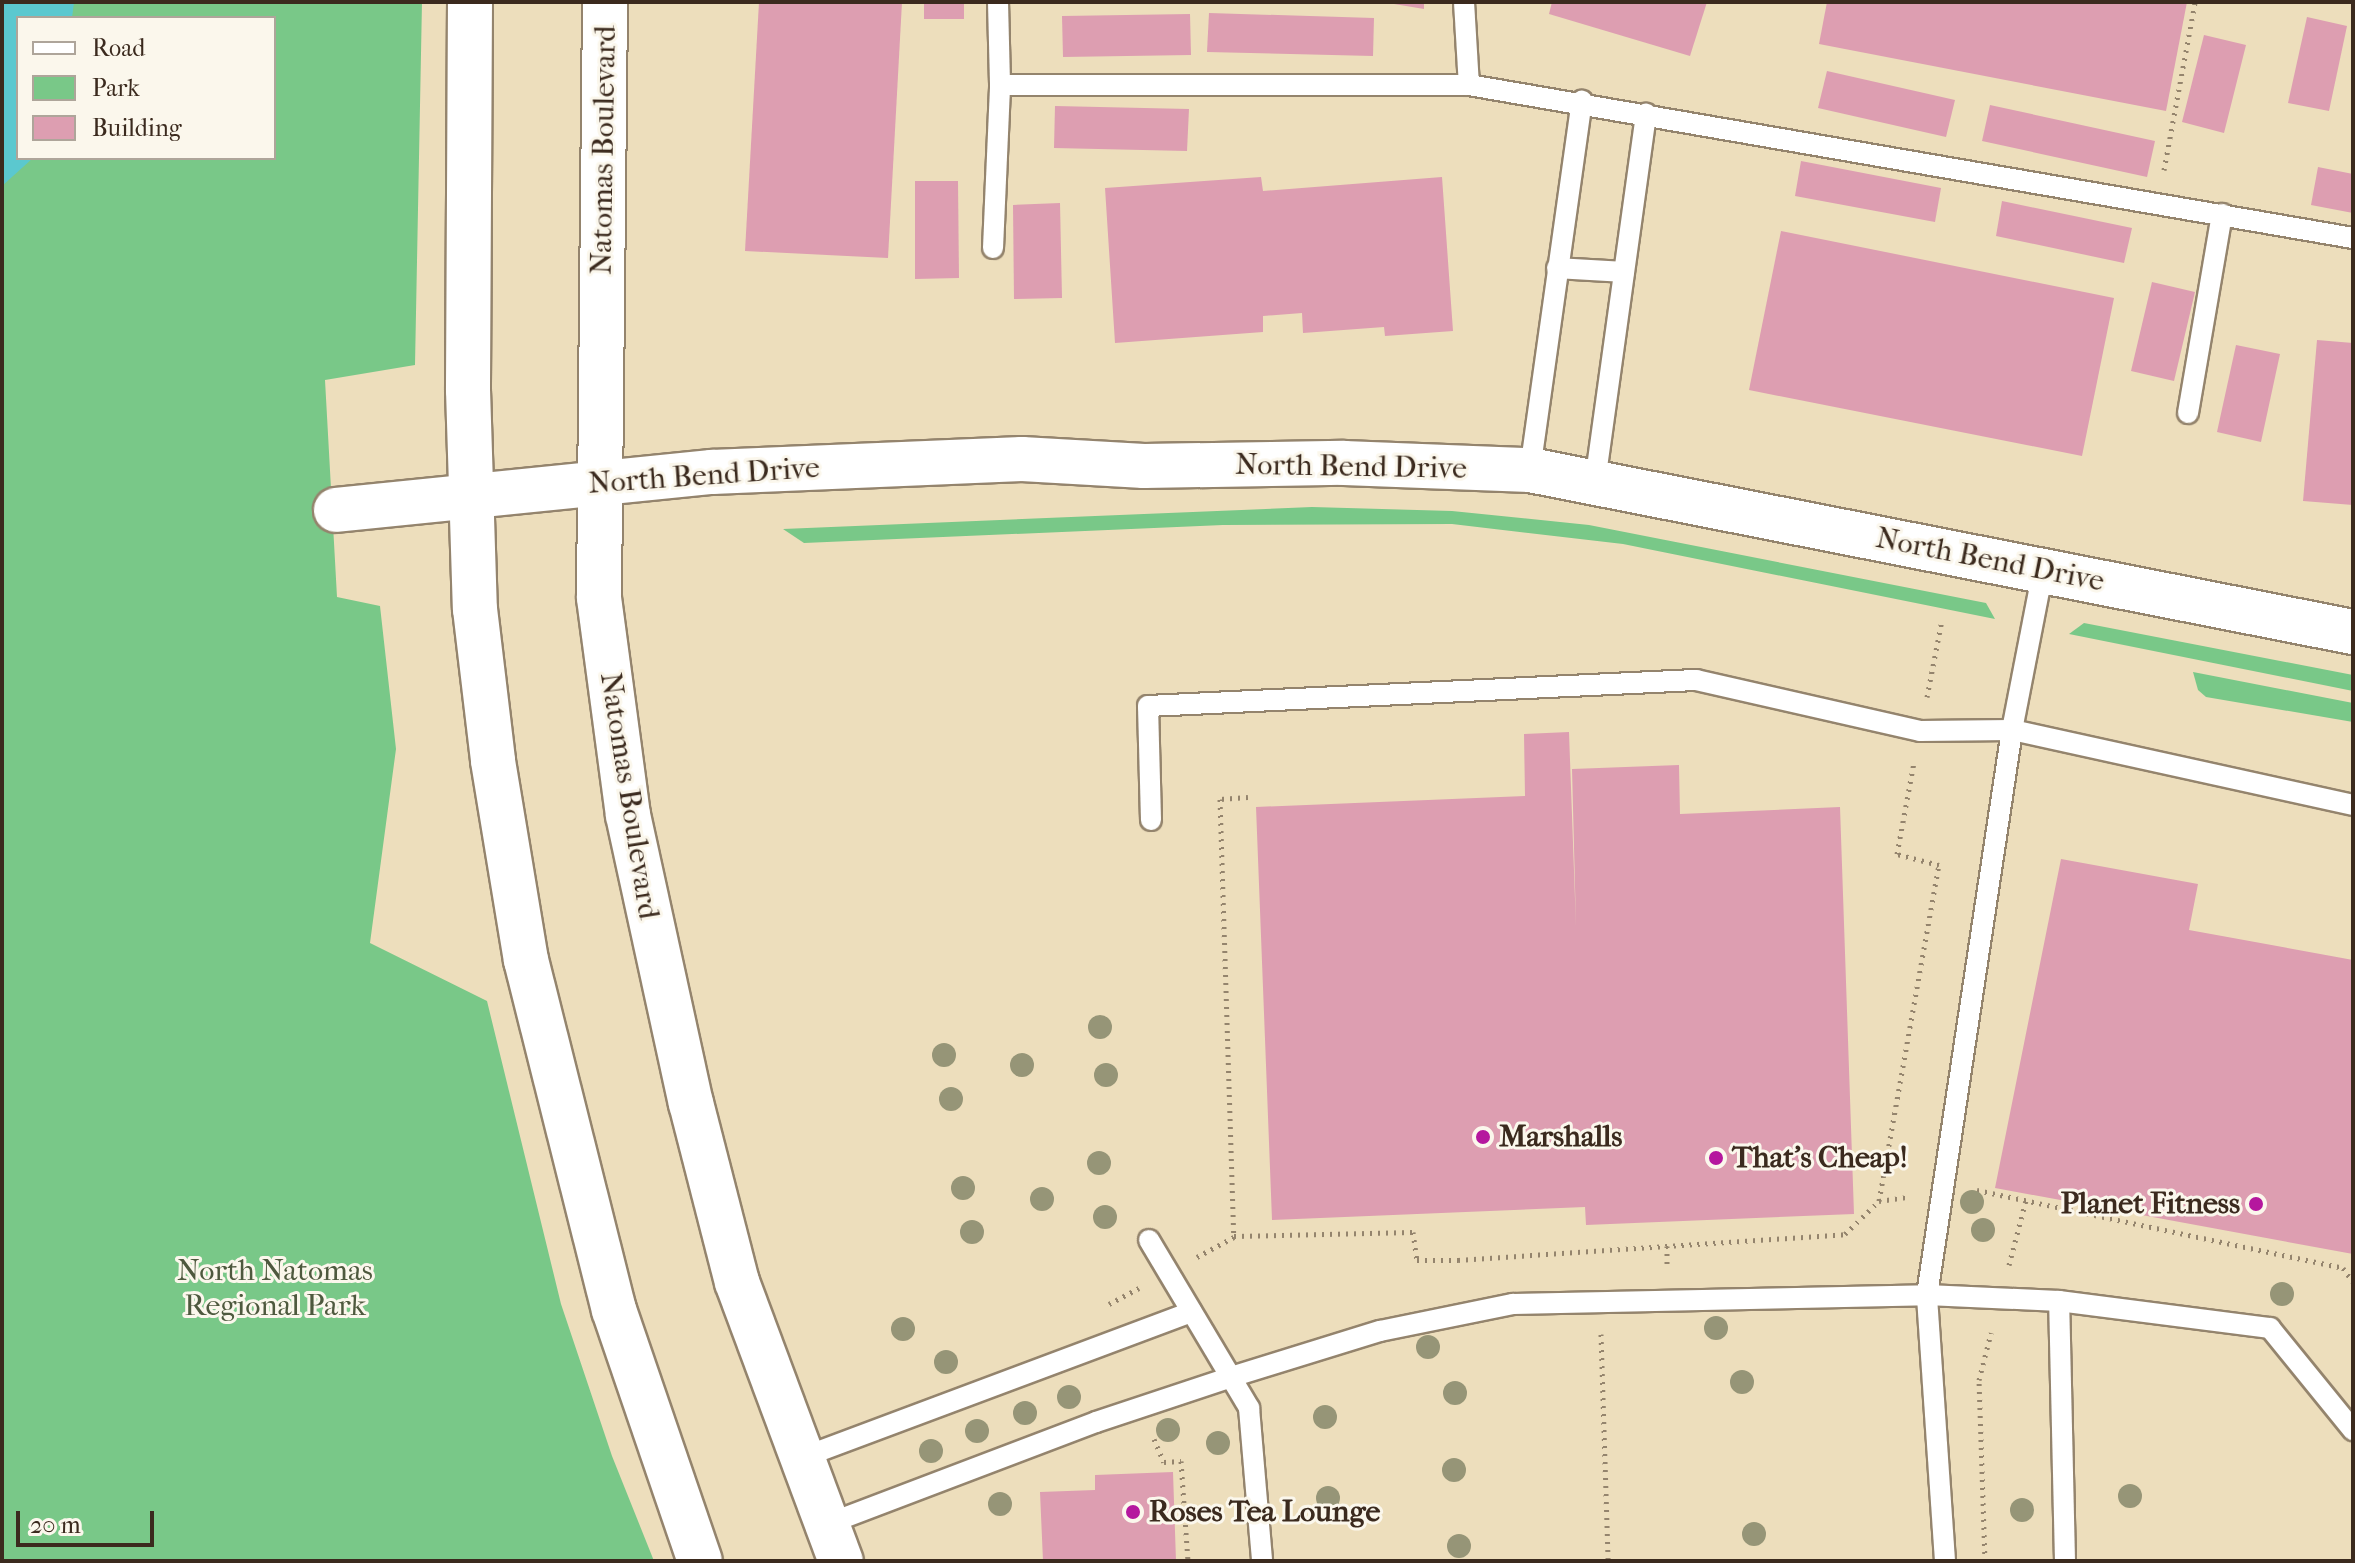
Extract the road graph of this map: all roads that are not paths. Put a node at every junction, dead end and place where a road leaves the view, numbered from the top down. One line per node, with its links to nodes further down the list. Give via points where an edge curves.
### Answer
1 (470, 2): 18 (main road)
2 (605, 2): 17 (main road, Natomas Boulevard)
3 (998, 2): 5 (lane)
4 (1464, 2): 6 (lane)
5 (1000, 85): 6 (lane); 11 (lane)
6 (1469, 85): 7 (lane)
7 (1582, 101): 8 (lane); 12 (lane)
8 (1646, 114): 9 (lane); 13 (lane)
9 (2222, 214): 10 (lane); 14 (lane)
10 (2353, 238)
11 (993, 248)
12 (1557, 268): 13 (lane); 15 (lane)
13 (1624, 272): 16 (lane)
14 (2188, 413)
15 (1530, 470): 16 (main road, North Bend Drive); 17 (main road, North Bend Drive, via 1344,463 1144,466 1022,459 712,472)
16 (1595, 482): 20 (main road, North Bend Drive)
17 (600, 483): 18 (main road, North Bend Drive); 31 (main road, Natomas Boulevard, via 599,598 648,919 737,1282)
18 (472, 498): 19 (main road, North Bend Drive); 33 (main road, via 475,609 526,960 614,1310)
19 (336, 510)
20 (2043, 570): 21 (main road, North Bend Drive); 22 (lane)
21 (2353, 632)
22 (2012, 730): 23 (lane); 24 (lane, via 1920,731 1696,680 1148,706); 26 (lane)
23 (2353, 805)
24 (1151, 820)
25 (1149, 1240): 28 (lane)
26 (1927, 1295): 27 (lane); 29 (lane, via 1513,1304 1380,1331); 35 (lane)
27 (2059, 1301): 30 (lane, via 2270,1328); 36 (lane)
28 (1192, 1312): 29 (lane); 31 (lane)
29 (1231, 1377): 32 (lane, via 1096,1422); 34 (lane, via 1249,1408)
30 (2353, 1430)
31 (801, 1458): 32 (main road, Natomas Boulevard)
32 (833, 1543)
33 (700, 1561)
34 (1262, 1561)
35 (1945, 1561)
36 (2065, 1561)

